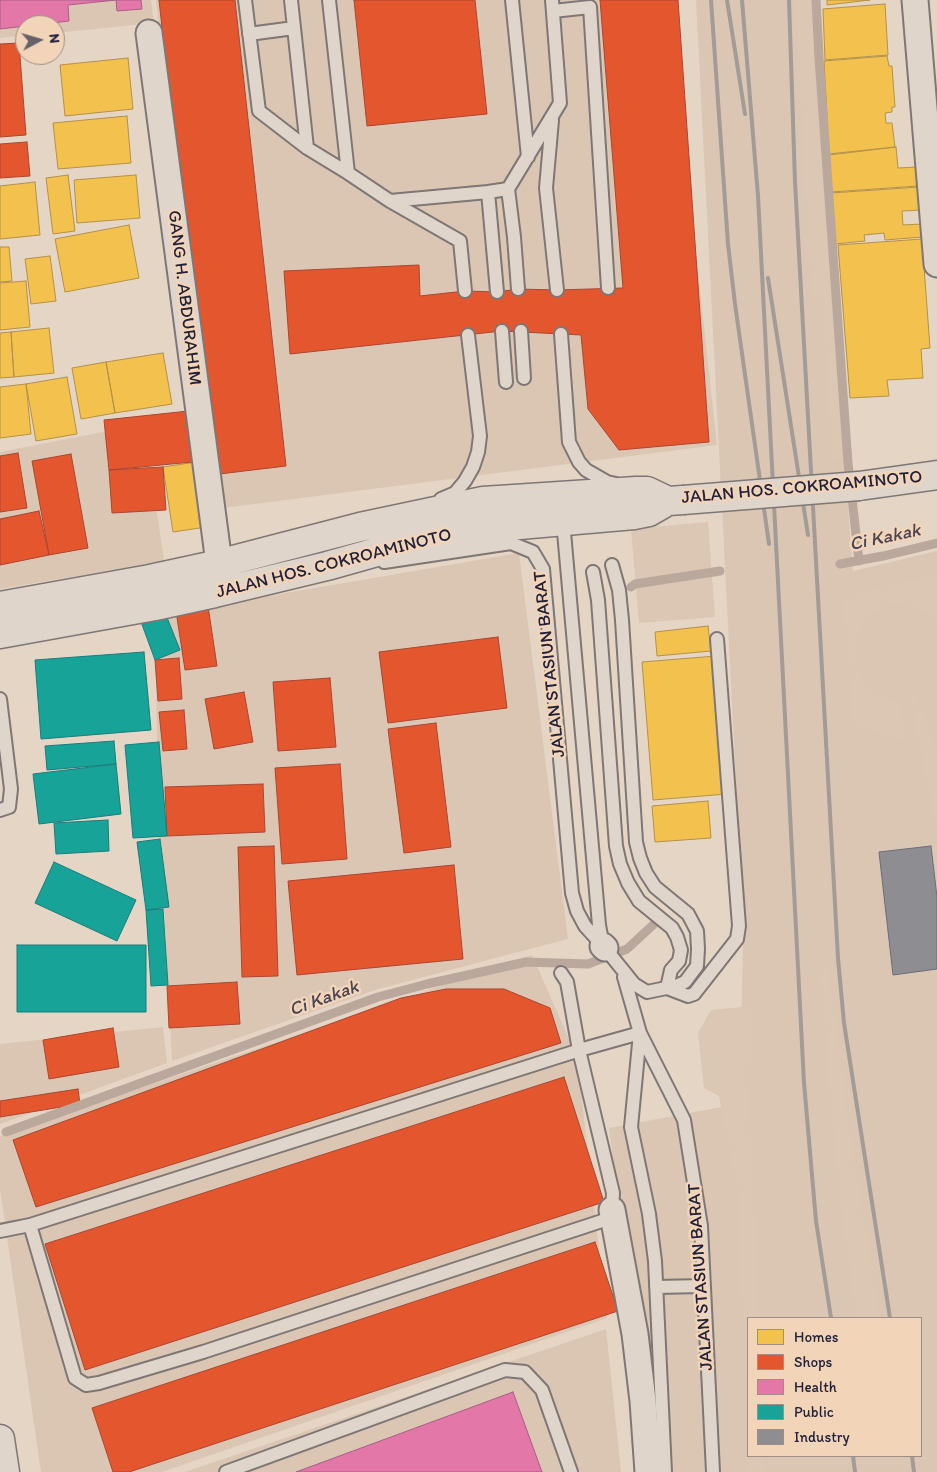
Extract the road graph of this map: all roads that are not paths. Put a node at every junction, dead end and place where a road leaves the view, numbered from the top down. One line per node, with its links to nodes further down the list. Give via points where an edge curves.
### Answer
1 (245, 0): 9 (lane)
2 (291, 0): 7 (lane)
3 (329, 0): 13 (lane)
4 (512, 0): 12 (lane)
5 (915, 0): 17 (street)
6 (553, 5): 10 (lane, via 560,103); 18 (lane, via 590,7)
7 (294, 28): 9 (lane); 11 (lane)
8 (149, 33): 35 (street, GANG H. ABDURAHIM)
9 (249, 34): 11 (lane, via 259,111)
10 (553, 116): 12 (lane); 20 (lane, via 546,188)
11 (307, 148): 13 (lane)
12 (528, 157): 14 (lane)
13 (348, 172): 16 (lane)
14 (508, 189): 15 (lane); 19 (lane)
15 (488, 192): 16 (lane); 22 (lane)
16 (390, 201): 21 (lane, via 460,241)
17 (937, 264)
18 (608, 288)
19 (518, 289)
20 (557, 290)
21 (465, 291)
22 (498, 292)
23 (502, 331): 28 (lane)
24 (521, 331): 27 (lane)
25 (561, 334): 30 (lane, via 569,442 573,452 594,476)
26 (468, 335): 32 (lane, via 480,436 478,452 473,467 455,493)
27 (524, 378)
28 (506, 382)
29 (937, 475): 31 (main road, JALAN HOS. COKROAMINOTO, bridge, via 859,486)
30 (636, 491): 31 (main road, JALAN HOS. COKROAMINOTO); 32 (main road, JALAN HOS. COKROAMINOTO, via 483,501)
31 (675, 500): 33 (main road, JALAN HOS. COKROAMINOTO, via 649,512)
32 (410, 515): 34 (main road, JALAN HOS. COKROAMINOTO)
33 (563, 521): 37 (main road, JALAN HOS. COKROAMINOTO, via 476,529 412,542); 44 (lane, JALAN STASIUN BARAT, via 599,925)
34 (319, 538): 35 (main road, JALAN HOS. COKROAMINOTO); 37 (main road)
35 (219, 563): 39 (main road, JALAN HOS. COKROAMINOTO)
36 (612, 565): 46 (lane, via 622,620 636,842 654,887 688,914 697,931 697,966 685,982)
37 (327, 566): 40 (main road, JALAN HOS. COKROAMINOTO, via 172,602); 44 (lane, JALAN STASIUN BARAT, via 370,564 512,543 533,552 544,569 572,893 585,926)
38 (593, 572): 46 (lane, via 598,600 616,846 620,864 639,901 672,928 677,937 681,950 679,961 672,970)
39 (0, 606)
40 (0, 634)
41 (717, 639): 46 (lane, via 739,926 737,938 694,994 688,996)
42 (0, 699): 43 (lane, via 11,789 9,806)
43 (0, 810)
44 (612, 957): 46 (lane, via 634,984 647,992); 47 (lane, JALAN STASIUN BARAT)
45 (561, 972): 48 (lane, via 567,982)
46 (667, 988)
47 (640, 1033): 48 (lane); 52 (lane, JALAN STASIUN BARAT, via 684,1120 701,1226); 53 (lane, JALAN STASIUN BARAT, via 631,1128 649,1214)
48 (580, 1050): 49 (lane, via 613,1193); 50 (lane)
49 (612, 1210): 50 (lane, via 605,1220 203,1352 86,1385 75,1378); 58 (street, via 635,1334)
50 (30, 1225): 51 (lane)
51 (0, 1231)
52 (704, 1286): 53 (lane); 60 (lane, JALAN STASIUN BARAT)
53 (656, 1287): 59 (lane, JALAN STASIUN BARAT)
54 (0, 1439): 55 (main road)
55 (5, 1472)
56 (226, 1472): 57 (lane, via 505,1370 525,1372 542,1390)
57 (571, 1472)
58 (648, 1472)
59 (665, 1472)
60 (713, 1472)

